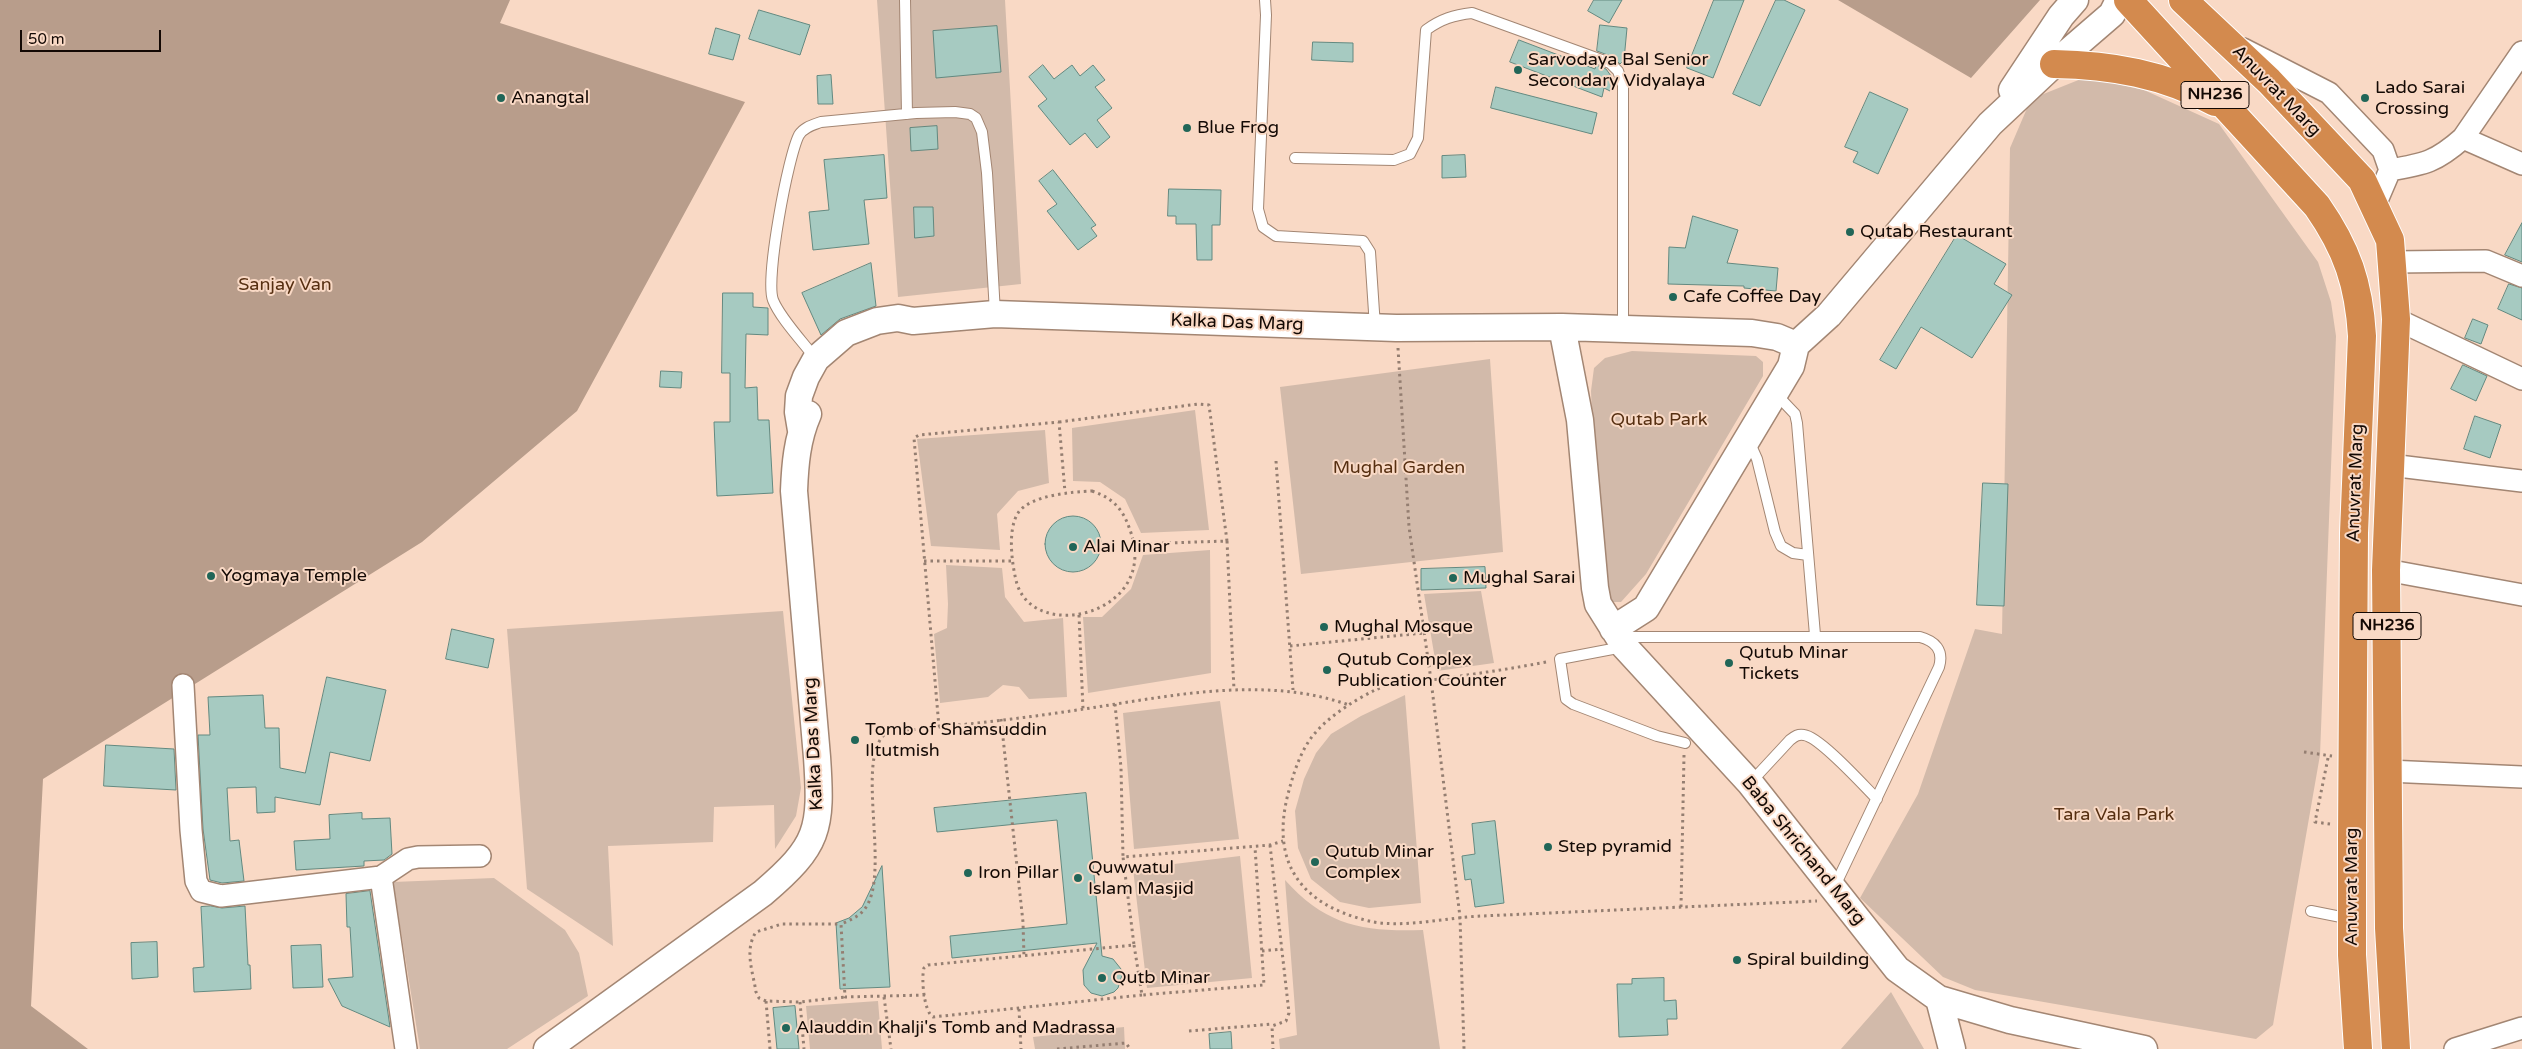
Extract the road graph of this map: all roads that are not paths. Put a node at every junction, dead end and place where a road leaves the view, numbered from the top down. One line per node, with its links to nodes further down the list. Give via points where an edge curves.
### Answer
1 (905, 0): 11 (lane)
2 (1264, 0): 24 (lane, via 1258,209 1263,227 1276,236 1363,241 1370,252)
3 (2075, 0): 12 (street, via 2055,24)
4 (2119, 0): 9 (street, via 2112,14)
5 (2128, 0): 10 (highway, Anuvrat Marg / NH236)
6 (2184, 0): 7 (highway, Anuvrat Marg / NH236)
7 (2231, 44): 16 (street, via 2329,93 2383,150); 17 (highway, Anuvrat Marg / NH236, via 2362,180)
8 (2522, 52): 13 (street)
9 (2054, 64): 10 (highway, via 2091,64 2154,76); 12 (street)
10 (2229, 110): 49 (highway, Anuvrat Marg / NH236, via 2333,229 2352,272 2360,308 2362,336 2354,533)
11 (907, 114): 20 (lane, via 955,112 976,118 982,132 987,173); 27 (lane, via 821,122 808,126 800,134 789,164 771,291 779,310)
12 (1990, 124): 26 (street, via 1829,315)
13 (2463, 138): 15 (street); 16 (street, via 2430,163)
14 (1296, 158): 25 (lane, via 1394,160 1410,154 1418,138 1426,30 1440,20 1458,14 1472,13 1610,63 1618,71 1622,85)
15 (2522, 164)
16 (2390, 170): 17 (street)
17 (2375, 205): 18 (highway, Anuvrat Marg / NH236, via 2390,240)
18 (2392, 262): 19 (street, via 2486,261); 21 (highway, Anuvrat Marg / NH236)
19 (2522, 276)
20 (995, 314): 22 (street, Kalka Das Marg); 24 (street, Kalka Das Marg)
21 (2396, 319): 28 (street); 32 (highway, Anuvrat Marg / NH236)
22 (913, 321): 27 (street, Kalka Das Marg, via 891,319 859,327 846,333); 30 (street, Kalka Das Marg, via 857,347 841,360 820,386)
23 (1562, 327): 24 (street, Kalka Das Marg); 25 (street, Kalka Das Marg); 38 (street, Baba Shrichand Marg, via 1580,420 1595,588 1598,604)
24 (1386, 328)
25 (1623, 329): 26 (street, Kalka Das Marg, via 1752,333 1777,337)
26 (1796, 345): 29 (street, via 1791,366)
27 (816, 359): 30 (street, Kalka Das Marg, via 799,396)
28 (2522, 379)
29 (1774, 393): 31 (street); 34 (lane, via 1795,414 1797,423)
30 (801, 430): 53 (street, Kalka Das Marg, via 794,491 818,757 818,823 805,852 763,893)
31 (1748, 437): 34 (lane, via 1781,546 1792,553); 38 (street, via 1646,608)
32 (2390, 465): 33 (street); 35 (highway, Anuvrat Marg / NH236)
33 (2522, 481)
34 (1808, 555): 37 (lane)
35 (2386, 570): 36 (street); 41 (highway, Anuvrat Marg / NH236)
36 (2522, 595)
37 (1814, 635): 38 (lane); 44 (lane, via 1920,637 1938,647 1939,667)
38 (1619, 638): 40 (lane, via 1560,659 1569,702 1657,736); 43 (street, Baba Shrichand Marg)
39 (183, 685): 46 (street, via 192,838 196,881 202,891 221,896)
40 (1685, 743)
41 (2388, 771): 42 (street); 57 (highway, Anuvrat Marg / NH236, via 2389,928)
42 (2522, 777)
43 (1750, 783): 44 (lane, via 1790,740 1797,735 1805,735 1818,741); 47 (street, Baba Shrichand Marg)
44 (1877, 799): 47 (lane)
45 (480, 856): 46 (street, via 413,858)
46 (381, 877): 52 (street)
47 (1838, 895): 50 (street, Baba Shrichand Marg, via 1898,969)
48 (2311, 912): 49 (lane)
49 (2352, 920): 56 (highway, Anuvrat Marg / NH236)
50 (1939, 999): 54 (street); 55 (street, Baba Shrichand Marg, via 2010,1020)
51 (2522, 1028): 58 (street)
52 (406, 1049)
53 (547, 1049)
54 (1952, 1049)
55 (2144, 1049)
56 (2358, 1049)
57 (2396, 1049)
58 (2455, 1049)

